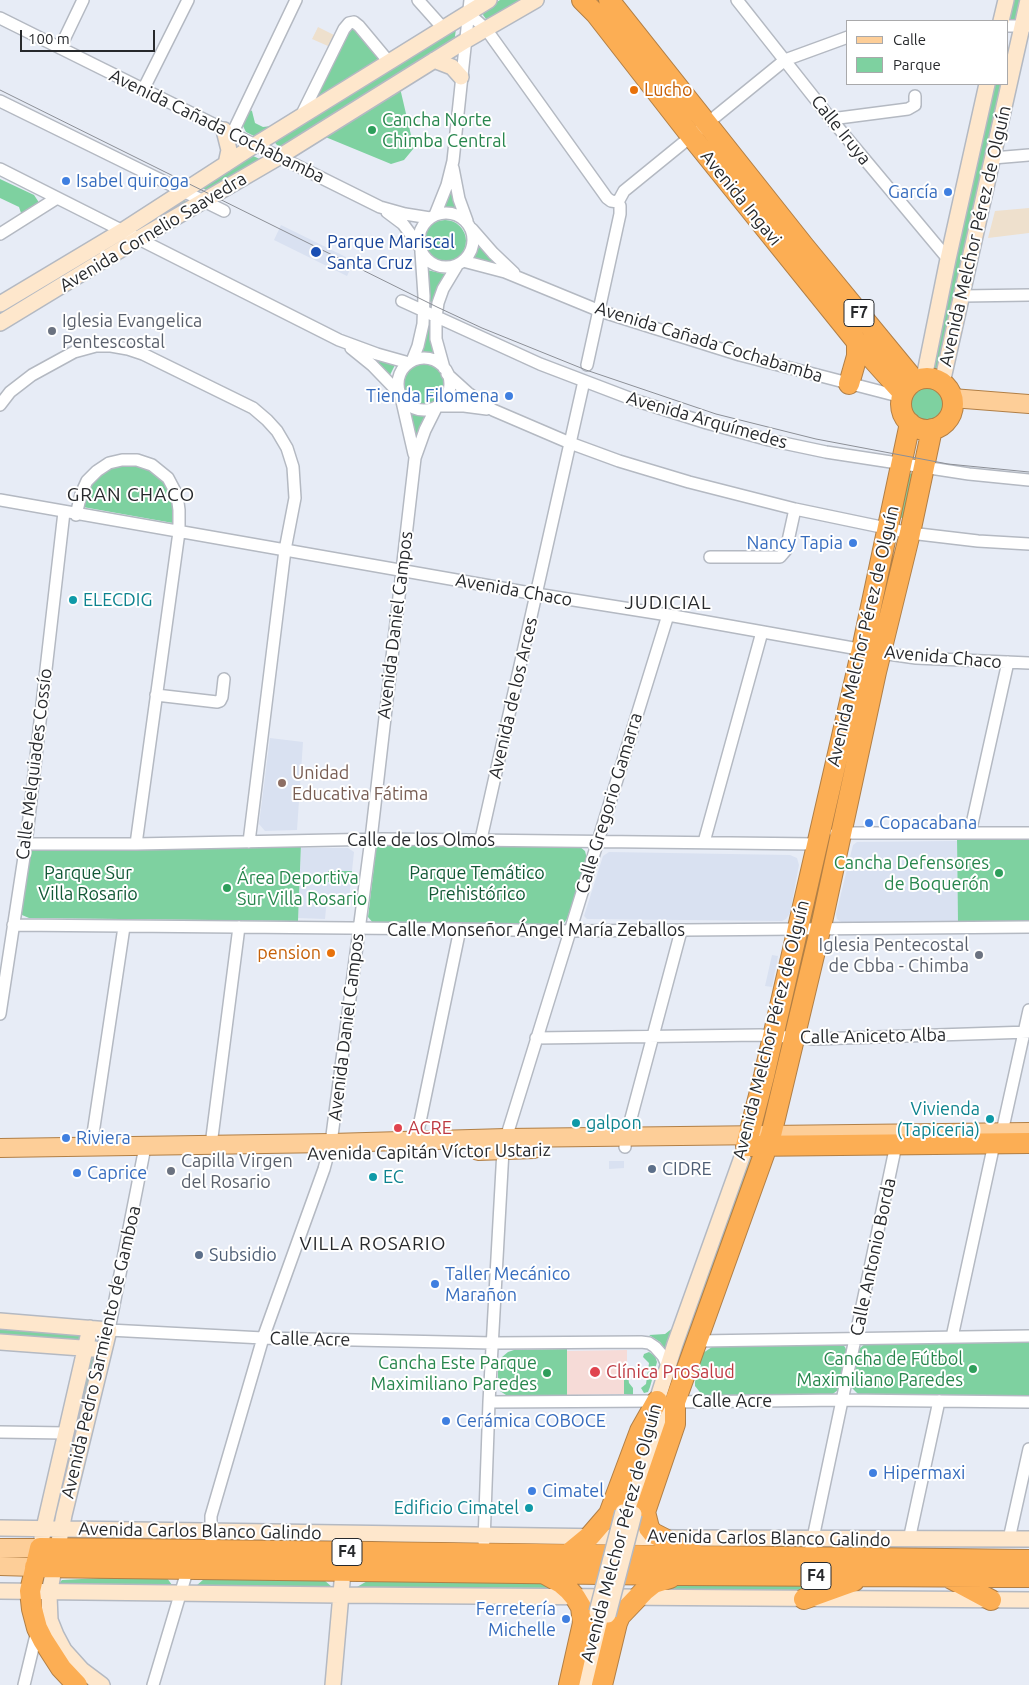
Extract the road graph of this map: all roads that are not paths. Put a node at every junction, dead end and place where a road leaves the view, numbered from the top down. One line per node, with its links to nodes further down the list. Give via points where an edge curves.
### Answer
1 (83, 0): 20 (street)
2 (188, 0): 28 (street)
3 (296, 0): 34 (street)
4 (418, 0): 16 (street)
5 (490, 0): 12 (street, Avenida Cornelio Saavedra)
6 (536, 0): 17 (street, Avenida Cornelio Saavedra)
7 (582, 0): 33 (highway, Avenida Ingavi / F7)
8 (609, 0): 33 (highway, Avenida Ingavi / F7)
9 (737, 0): 22 (street, Calle Iruya)
10 (1006, 0): 14 (street)
11 (1028, 0): 15 (street, Avenida Melchor Pérez de Olguín)
12 (469, 6): 16 (street, Avenida Cornelio Saavedra); 17 (street); 19 (street)
13 (0, 18): 20 (street, Avenida Cañada Cochabamba)
14 (1001, 20)
15 (1020, 26): 25 (street, Avenida Melchor Pérez de Olguín)
16 (444, 28): 23 (street, Avenida Cornelio Saavedra)
17 (486, 29): 19 (street, Avenida Cornelio Saavedra); 45 (street, via 607,198)
18 (846, 38): 22 (street)
19 (465, 41): 21 (street, Avenida Cornelio Saavedra); 24 (street)
20 (60, 48): 28 (street, Avenida Cañada Cochabamba)
21 (434, 60): 24 (street, via 452,67); 37 (street, Avenida Cornelio Saavedra)
22 (785, 60): 32 (street, Calle Iruya); 33 (street)
23 (388, 62): 31 (street, Avenida Cornelio Saavedra); 31 (street, via 359,26 349,23)
24 (461, 77): 39 (street)
25 (1009, 80)
26 (987, 85): 54 (street, Avenida Melchor Pérez de Olguín)
27 (1008, 85): 38 (street, Avenida Melchor Pérez de Olguín)
28 (144, 90): 34 (street, Avenida Cañada Cochabamba)
29 (915, 96): 32 (street, via 915,104 908,109)
30 (0, 101): 42 (street)
31 (300, 117): 35 (street, Avenida Cornelio Saavedra)
32 (831, 119): 54 (street, Calle Iruya)
33 (699, 130): 45 (street, via 624,191); 66 (highway, Avenida Ingavi); 72 (highway, Avenida Ingavi / F7, via 804,246)
34 (228, 132): 35 (street, Avenida Cañada Cochabamba); 40 (street)
35 (255, 145): 37 (street, Avenida Cañada Cochabamba); 40 (street, Avenida Cornelio Saavedra)
36 (1029, 155): 38 (street)
37 (279, 157): 44 (street, Avenida Cornelio Saavedra); 46 (street, Avenida Cañada Cochabamba)
38 (993, 158): 58 (street, Avenida Melchor Pérez de Olguín)
39 (453, 161): 48 (street, via 445,191); 49 (street, via 456,186)
40 (226, 164): 42 (street, Avenida Cornelio Saavedra)
41 (0, 169): 43 (street)
42 (183, 191): 44 (street); 50 (street, Avenida Cornelio Saavedra)
43 (57, 198): 50 (street); 51 (street)
44 (204, 201): 47 (street); 52 (street, Avenida Cornelio Saavedra)
45 (618, 202): 61 (street, via 620,214)
46 (380, 206): 48 (street, Avenida Cañada Cochabamba, via 405,214); 53 (street, Avenida Cañada Cochabamba, via 403,224)
47 (224, 211)
48 (432, 216): 49 (street, via 452,213); 53 (street, via 421,230)
49 (468, 223): 55 (street, via 473,242); 56 (street, Avenida Cañada Cochabamba)
50 (122, 231): 52 (street); 60 (street, Avenida Cornelio Saavedra)
51 (0, 234)
52 (138, 239): 64 (street, Avenida Cornelio Saavedra); 65 (street)
53 (420, 249): 55 (street, via 426,259 437,266 449,267); 62 (street)
54 (948, 259): 72 (street, Avenida Melchor Pérez de Olguín)
55 (461, 262): 56 (street, Avenida Cañada Cochabamba); 63 (street, via 443,288)
56 (519, 278): 61 (street, Avenida Cañada Cochabamba)
57 (1029, 295): 58 (street)
58 (963, 296): 72 (street, Avenida Melchor Pérez de Olguín)
59 (402, 301): 62 (street, Avenida Arquímedes)
60 (0, 304)
61 (600, 311): 68 (street); 71 (street, Avenida Cañada Cochabamba, via 740,355)
62 (424, 312): 63 (street, Avenida Arquímedes); 67 (street, via 422,335)
63 (436, 317): 69 (street, via 436,339); 70 (street, Avenida Arquímedes)
64 (0, 323)
65 (339, 340): 67 (street); 73 (street)
66 (857, 342): 71 (highway, via 857,356); 72 (highway, Avenida Ingavi)
67 (411, 362): 69 (street, via 429,359); 73 (street, via 399,377)
68 (587, 365)
69 (446, 371): 76 (street, via 448,393); 77 (street, via 468,393)
70 (584, 381): 81 (street, Avenida de los Arces); 83 (street, Avenida Arquímedes, via 637,401 769,440)
71 (849, 384): 72 (street, Avenida Cañada Cochabamba)
72 (927, 391): 74 (main road, Avenida Cañada Cochabamba); 78 (main road, Avenida Cañada Cochabamba); 79 (highway, via 902,409); 80 (highway, via 944,423)
73 (400, 394): 76 (street, via 413,407); 82 (street, Avenida Daniel Campos)
74 (1029, 404)
75 (0, 405): 94 (street, via 17,386 61,358 84,349 111,346 143,354 253,408 277,431 293,467 295,498)
76 (438, 407): 77 (street); 82 (street, Avenida Daniel Campos)
77 (493, 410): 81 (street)
78 (1029, 414)
79 (910, 423): 80 (highway); 83 (highway, Avenida Melchor Pérez de Olguín)
80 (932, 429): 84 (highway, Avenida Melchor Pérez de Olguín)
81 (570, 443): 87 (street, via 689,482); 97 (street, Avenida de los Arces)
82 (415, 458): 96 (street, Avenida Daniel Campos)
83 (902, 465): 84 (street, Avenida Arquímedes); 90 (highway, Avenida Melchor Pérez de Olguín)
84 (924, 468): 85 (street, Avenida Arquímedes); 92 (highway, Avenida Melchor Pérez de Olguín)
85 (1029, 480)
86 (0, 500): 88 (street, Avenida Chaco)
87 (795, 509): 90 (street); 95 (street, via 786,550 780,557)
88 (64, 512): 89 (street, Avenida Chaco); 114 (street, Calle Melquiades Cossío)
89 (76, 515): 91 (street, Avenida Chaco); 91 (street, via 87,481 97,470 109,463 137,460 160,471 173,487 177,495)
90 (888, 528): 92 (street); 100 (highway, Avenida Melchor Pérez de Olguín)
91 (180, 532): 94 (street, Avenida Chaco); 104 (street)
92 (910, 533): 93 (street); 100 (highway, Avenida Melchor Pérez de Olguín)
93 (1029, 544)
94 (285, 550): 96 (street, Avenida Chaco); 111 (street)
95 (710, 558)
96 (401, 570): 97 (street, Avenida Chaco); 109 (street, Avenida Daniel Campos)
97 (536, 594): 98 (street, Avenida Chaco); 110 (street, Avenida de los Arces)
98 (668, 616): 99 (street, Avenida Chaco); 112 (street, Calle Gregorio Gamarra)
99 (762, 632): 100 (street, Avenida Chaco); 113 (street)
100 (872, 651): 101 (street, Avenida Chaco, via 916,658); 105 (highway, Avenida Melchor Pérez de Olguín); 108 (highway, Avenida Melchor Pérez de Olguín)
101 (1008, 662): 102 (street, Avenida Chaco); 107 (street)
102 (1029, 663)
103 (224, 679): 104 (street, via 222,697 216,702)
104 (156, 695): 115 (street)
105 (841, 833): 107 (street, Calle de los Olmos); 108 (street, Calle de los Olmos); 123 (highway, Avenida Melchor Pérez de Olguín)
106 (1029, 833): 107 (street, Calle de los Olmos)
107 (970, 834)
108 (817, 838): 113 (street, Calle de los Olmos); 122 (highway, Avenida Melchor Pérez de Olguín)
109 (371, 839): 110 (street, Calle de los Olmos); 111 (street, Calle de los Olmos); 120 (street, Avenida Daniel Campos)
110 (480, 839): 112 (street, Calle de los Olmos)
111 (249, 842): 115 (street, Calle de los Olmos)
112 (597, 842): 113 (street, Calle de los Olmos); 124 (street, Calle Gregorio Gamarra)
113 (704, 842)
114 (26, 844): 115 (street, Calle de los Olmos); 116 (street, Calle Melquiades Cossío)
115 (136, 844)
116 (13, 926): 117 (street, Calle Monseñor Ángel María Zeballos); 127 (street, Calle Melquiades Cossío)
117 (124, 926): 119 (street, Calle Monseñor Ángel María Zeballos); 143 (street)
118 (1029, 927): 123 (street, Calle Monseñor Ángel María Zeballos)
119 (239, 928): 120 (street, Calle Monseñor Ángel María Zeballos); 142 (street)
120 (358, 928): 121 (street, Calle Monseñor Ángel María Zeballos); 145 (street, Avenida Daniel Campos)
121 (460, 929): 124 (street, Calle Monseñor Ángel María Zeballos); 138 (street)
122 (797, 930): 123 (street, Calle Monseñor Ángel María Zeballos); 125 (street, Calle Monseñor Ángel María Zeballos); 130 (highway, Avenida Melchor Pérez de Olguín)
123 (820, 930): 132 (highway, Avenida Melchor Pérez de Olguín)
124 (569, 931): 125 (street, Calle Monseñor Ángel María Zeballos); 131 (street, Calle Gregorio Gamarra)
125 (681, 931): 129 (street)
126 (1029, 1010): 128 (street)
127 (0, 1014)
128 (1027, 1032): 132 (street, Calle Aniceto Alba); 134 (street)
129 (654, 1036): 130 (street, Calle Aniceto Alba); 131 (street, Calle Aniceto Alba); 139 (street)
130 (772, 1036): 132 (street, Calle Aniceto Alba); 136 (highway, Avenida Melchor Pérez de Olguín)
131 (536, 1038): 141 (street, Calle Gregorio Gamarra)
132 (794, 1038): 137 (highway, Avenida Melchor Pérez de Olguín)
133 (1029, 1132): 134 (main road)
134 (998, 1138): 135 (highway, Avenida Capitán Víctor Ustariz); 140 (highway, Avenida Capitán Víctor Ustariz); 152 (street)
135 (898, 1139): 137 (main road); 137 (highway, Avenida Capitán Víctor Ustariz, via 798,1146); 154 (street, Calle Antonio Borda)
136 (747, 1140): 137 (highway, Avenida Capitán Víctor Ustariz); 139 (main road, Avenida Capitán Víctor Ustariz); 160 (street, Avenida Melchor Pérez de Olguín)
137 (769, 1140): 155 (highway, Avenida Melchor Pérez de Olguín)
138 (416, 1141): 141 (main road, Avenida Capitán Víctor Ustariz); 145 (main road, Avenida Capitán Víctor Ustariz)
139 (626, 1142): 141 (main road, Avenida Capitán Víctor Ustariz)
140 (1029, 1143)
141 (504, 1144): 145 (main road, Avenida Capitán Víctor Ustariz); 157 (street, Calle Gregorio Gamarra)
142 (211, 1146): 145 (main road, Avenida Capitán Víctor Ustariz); 146 (main road, Avenida Capitán Víctor Ustariz)
143 (91, 1147): 144 (main road, Avenida Capitán Víctor Ustariz); 146 (main road, Avenida Capitán Víctor Ustariz)
144 (0, 1148)
145 (329, 1149): 146 (main road, Avenida Capitán Víctor Ustariz); 153 (street, Avenida Daniel Campos)
146 (144, 1152): 147 (main road, Avenida Capitán Víctor Ustariz); 150 (street, Avenida Pedro Sarmiento de Gamboa)
147 (0, 1160)
148 (0, 1320): 149 (street, Calle Acre)
149 (90, 1328): 150 (street, Calle Acre); 158 (street, Avenida Pedro Sarmiento de Gamboa)
150 (109, 1330): 153 (street, Calle Acre); 159 (street, Avenida Pedro Sarmiento de Gamboa)
151 (1029, 1336): 152 (street)
152 (952, 1337): 154 (street)
153 (263, 1338): 157 (street, Calle Acre); 177 (street, Avenida Daniel Campos, via 211,1516)
154 (856, 1338): 155 (street); 161 (street, Calle Antonio Borda)
155 (698, 1341): 164 (highway, Avenida Melchor Pérez de Olguín)
156 (0, 1342): 158 (street)
157 (493, 1343): 160 (street, Calle Acre, via 649,1343 663,1356); 163 (street, Calle Gregorio Gamarra)
158 (85, 1348): 159 (street); 167 (street, Avenida Pedro Sarmiento de Gamboa)
159 (104, 1350): 171 (street, Avenida Pedro Sarmiento de Gamboa)
160 (668, 1368): 164 (street, Avenida Melchor Pérez de Olguín)
161 (842, 1400): 162 (street, Calle Acre); 164 (street, Calle Acre); 180 (street, Calle Antonio Borda)
162 (939, 1401): 165 (street, Calle Acre); 175 (street)
163 (489, 1402): 164 (street, Calle Acre); 178 (street, Calle Gregorio Gamarra)
164 (666, 1402): 172 (highway, via 640,1431 609,1514); 173 (highway, via 675,1424 645,1512 649,1528); 204 (street, Avenida Melchor Pérez de Olguín, bridge, via 658,1441 628,1513)
165 (1029, 1402)
166 (0, 1432): 167 (street)
167 (66, 1433): 170 (street, Avenida Pedro Sarmiento de Gamboa)
168 (1029, 1449): 176 (street)
169 (0, 1528): 170 (street, Avenida Carlos Blanco Galindo)
170 (44, 1529): 171 (street, Avenida Carlos Blanco Galindo); 184 (street, Avenida Pedro Sarmiento de Gamboa)
171 (61, 1529): 177 (street, Avenida Carlos Blanco Galindo); 184 (street, Avenida Pedro Sarmiento de Gamboa)
172 (590, 1536): 173 (street, Avenida Carlos Blanco Galindo); 178 (street, Avenida Carlos Blanco Galindo); 182 (highway)
173 (660, 1537): 180 (street, Avenida Carlos Blanco Galindo); 183 (highway)
174 (1029, 1539): 176 (street, Avenida Carlos Blanco Galindo)
175 (909, 1540): 176 (street, Avenida Carlos Blanco Galindo); 180 (street, Avenida Carlos Blanco Galindo)
176 (1009, 1540)
177 (211, 1541): 178 (highway, Avenida Carlos Blanco Galindo / F4); 184 (highway, Avenida Carlos Blanco Galindo / F4)
178 (484, 1544): 182 (highway, Avenida Carlos Blanco Galindo / F4)
179 (0, 1548): 184 (main road, Avenida Carlos Blanco Galindo / F4)
180 (811, 1548): 183 (highway, Avenida Carlos Blanco Galindo / F4); 188 (highway, Avenida Carlos Blanco Galindo / F4)
181 (1029, 1548): 188 (highway, via 988,1547)
182 (567, 1555): 183 (highway, Avenida Carlos Blanco Galindo / F4)
183 (698, 1556)
184 (46, 1558): 186 (main road, Avenida Carlos Blanco Galindo / F4); 187 (highway, Avenida Carlos Blanco Galindo / F4); 196 (highway, Avenida Pedro Sarmiento de Gamboa)
185 (1029, 1560): 188 (highway, Avenida Carlos Blanco Galindo / F4)
186 (0, 1566)
187 (188, 1568): 189 (highway, F4); 197 (street)
188 (950, 1568): 192 (highway, Avenida Carlos Blanco Galindo / F4); 193 (highway, Avenida Carlos Blanco Galindo / F4); 194 (highway, via 993,1589); 202 (highway)
189 (343, 1571): 190 (highway, Avenida Carlos Blanco Galindo / F4); 198 (street)
190 (543, 1573): 191 (highway, Avenida Carlos Blanco Galindo / F4); 199 (highway, via 561,1582)
191 (683, 1575): 192 (highway, Avenida Carlos Blanco Galindo / F4); 200 (highway, via 654,1583)
192 (867, 1576): 201 (highway)
193 (1029, 1577)
194 (1029, 1589)
195 (0, 1591): 196 (street)
196 (40, 1591): 197 (street); 205 (highway, Avenida Pedro Sarmiento de Gamboa, via 32,1609); 208 (street, Avenida Pedro Sarmiento de Gamboa, via 56,1635 73,1661)
197 (180, 1592): 198 (street); 209 (street)
198 (340, 1595): 199 (street); 210 (street)
199 (575, 1596): 200 (street); 211 (highway, via 581,1607 583,1623)
200 (638, 1597): 201 (street); 214 (highway, via 617,1623)
201 (804, 1599): 202 (street)
202 (991, 1600): 203 (street)
203 (1029, 1600)
204 (603, 1613): 212 (street, Avenida Melchor Pérez de Olguín); 213 (street, Avenida Melchor Pérez de Olguín)
205 (38, 1628): 206 (street); 207 (highway, Avenida Pedro Sarmiento de Gamboa, via 61,1668)
206 (24, 1685)
207 (77, 1685)
208 (102, 1685)
209 (152, 1685)
210 (333, 1685)
211 (569, 1685)
212 (580, 1685)
213 (591, 1685)
214 (602, 1685)

